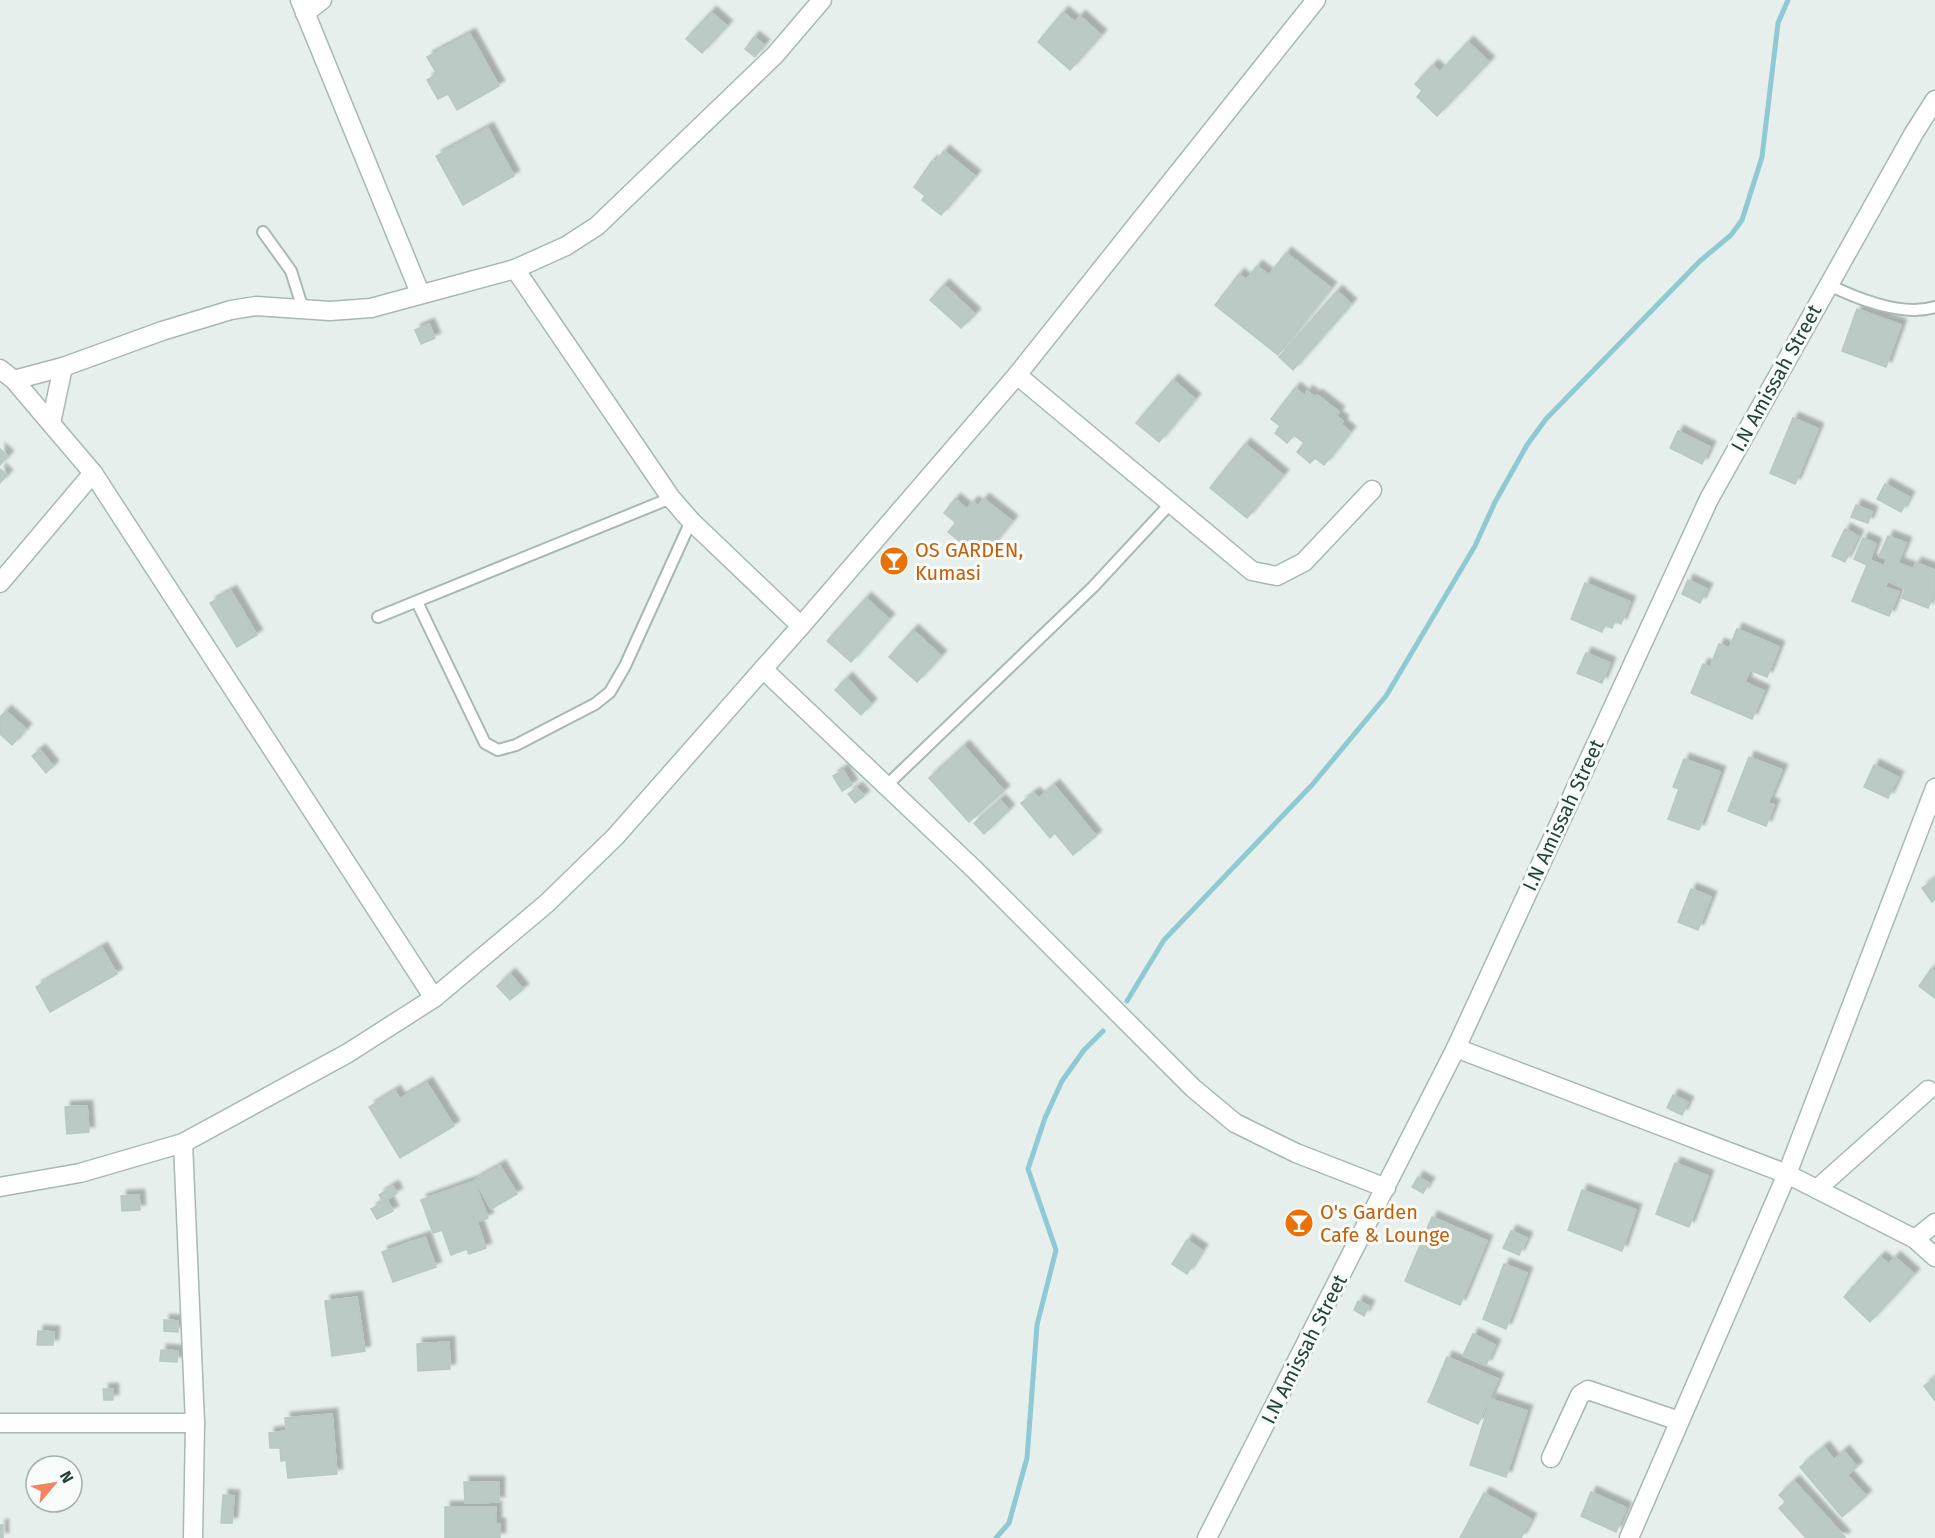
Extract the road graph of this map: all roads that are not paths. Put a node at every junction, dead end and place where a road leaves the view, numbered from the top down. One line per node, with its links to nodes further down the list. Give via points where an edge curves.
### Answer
1 (322, 0): 4 (street)
2 (1316, 0): 14 (street)
3 (818, 1): 7 (street, via 776,55 597,226)
4 (303, 7): 9 (street)
5 (1935, 100): 8 (street, I.N Amissah Street)
6 (263, 232): 11 (lane, via 291,271)
7 (515, 270): 9 (street); 19 (street)
8 (1829, 285): 10 (lane, via 1904,310); 30 (street, I.N Amissah Street, via 1709,499)
9 (420, 293): 11 (street, via 371,308)
10 (1935, 307)
11 (303, 309): 12 (street, via 256,306 231,310)
12 (63, 367): 15 (street); 16 (street)
13 (0, 369): 15 (street)
14 (1017, 375): 20 (street); 25 (street)
15 (14, 380): 16 (street)
16 (51, 423): 17 (street)
17 (93, 472): 22 (street); 29 (street)
18 (1372, 490): 20 (street, via 1304,562 1277,576 1252,571)
19 (671, 498): 21 (street); 23 (lane)
20 (1171, 503): 27 (lane, via 1093,587)
21 (691, 521): 23 (lane, via 610,692 595,704 516,745 498,750 485,742); 25 (street)
22 (0, 583)
23 (417, 602): 24 (lane)
24 (378, 617)
25 (801, 626): 26 (street)
26 (763, 669): 27 (street); 29 (street, via 615,837 546,904)
27 (886, 786): 35 (street, via 1193,1088 1235,1123 1296,1153)
28 (1935, 788): 33 (street)
29 (434, 998): 32 (street, via 348,1053)
30 (1456, 1048): 33 (street); 35 (street, I.N Amissah Street)
31 (1928, 1090): 36 (street)
32 (183, 1143): 34 (street, via 80,1173); 42 (street)
33 (1787, 1174): 36 (street); 40 (street)
34 (0, 1186)
35 (1386, 1188): 45 (street, I.N Amissah Street)
36 (1817, 1189): 38 (street)
37 (1935, 1223): 38 (street)
38 (1915, 1239): 39 (street)
39 (1935, 1257)
40 (1679, 1421): 43 (street, via 1588,1390 1580,1395); 46 (street)
41 (0, 1423): 42 (street)
42 (195, 1423): 44 (street)
43 (1551, 1458)
44 (193, 1538)
45 (1207, 1538)
46 (1629, 1538)

